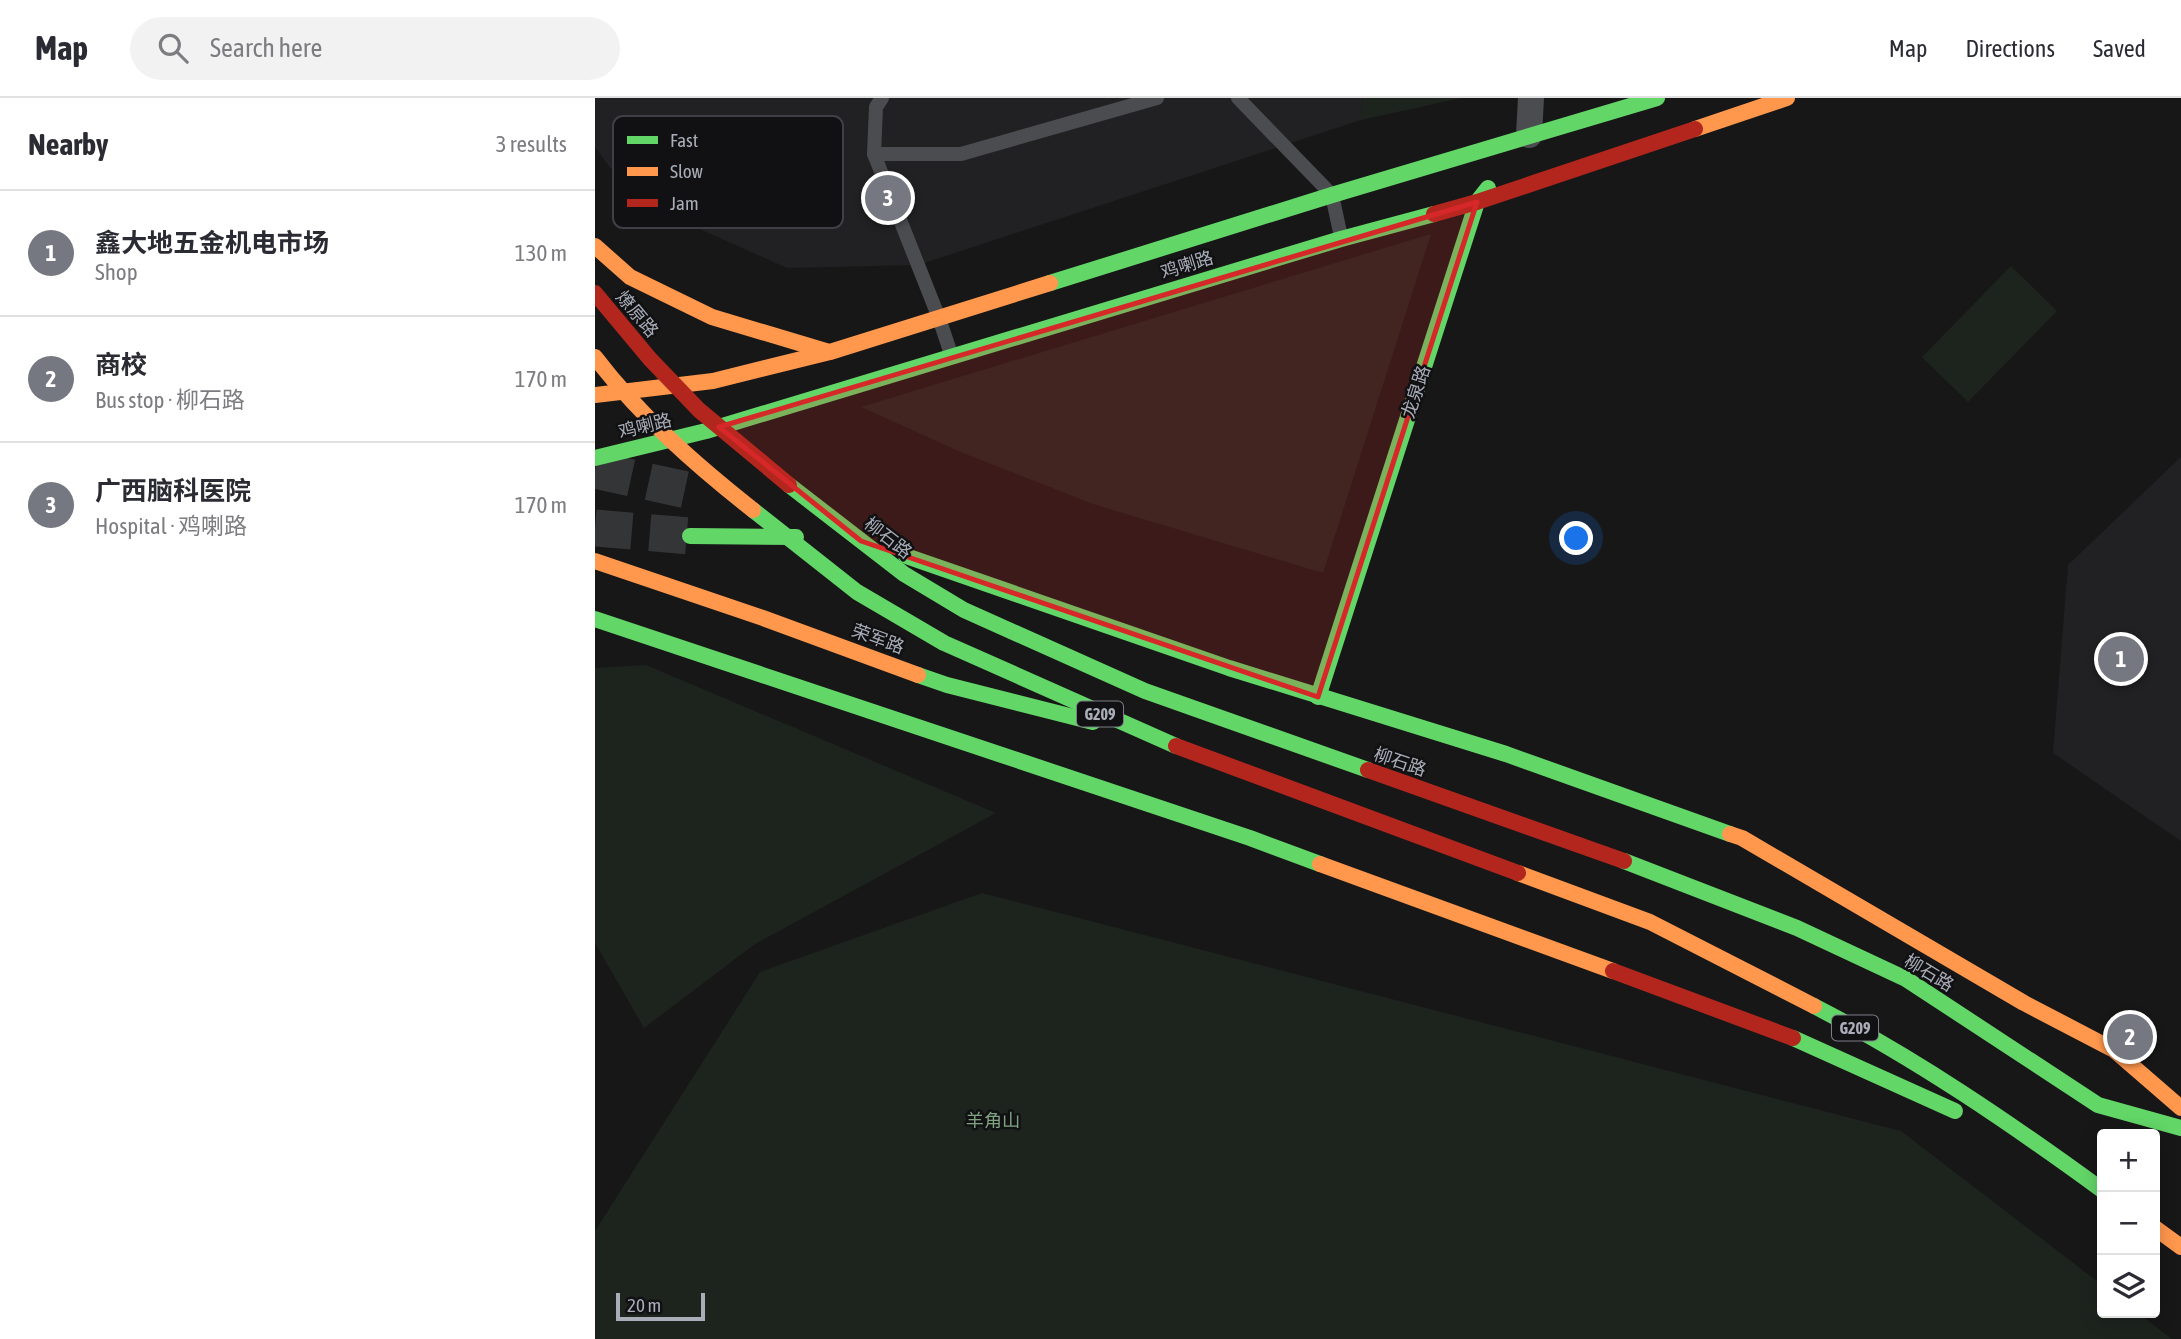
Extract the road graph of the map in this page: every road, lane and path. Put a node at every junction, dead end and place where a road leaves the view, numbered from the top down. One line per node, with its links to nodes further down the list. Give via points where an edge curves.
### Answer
1 (882, 98): 8 (lane, via 876,107)
2 (1157, 98): 8 (lane, via 961,154)
3 (1238, 98): 10 (lane)
4 (1531, 98): 7 (street)
5 (1657, 98): 7 (main road, 鸡喇路)
6 (1787, 98): 11 (main road, 鸡喇路)
7 (1521, 144): 10 (main road, 鸡喇路)
8 (874, 154): 15 (lane)
9 (1499, 173): 11 (main road, 龙泉路)
10 (1332, 195): 12 (lane); 15 (main road, 鸡喇路)
11 (1477, 202): 12 (main road, 鸡喇路); 27 (main road, 龙泉路)
12 (1341, 239): 18 (main road, 鸡喇路)
13 (595, 246): 16 (main road, via 630,277 712,317)
14 (595, 293): 19 (main road, 燎原路 / G209)
15 (939, 318): 16 (main road, 鸡喇路); 18 (lane)
16 (829, 352): 20 (main road, 鸡喇路, via 713,381)
17 (595, 357): 28 (main road, G209, via 617,386 730,492 857,592 944,642)
18 (952, 357): 21 (main road, 鸡喇路, via 706,431)
19 (650, 359): 29 (main road, 柳石路 / G209, via 747,452 904,575 964,610 1145,691 1601,852 1797,928)
20 (595, 395)
21 (595, 458)
22 (712, 497): 23 (main road)
23 (787, 519)
24 (690, 536): 27 (main road, via 815,533 850,537)
25 (595, 561): 28 (main road, 荣军路, via 947,685)
26 (595, 619): 35 (main road, via 1250,838 1768,1027)
27 (1318, 697): 32 (main road, via 1506,754 1742,838)
28 (1151, 737): 35 (main road, G209, via 1650,922 1916,1063)
29 (1906, 979): 30 (main road); 34 (main road, 柳石路 / G209, via 2098,1105)
30 (1945, 987)
31 (1971, 992): 32 (main road)
32 (2024, 1003): 33 (main road, via 2114,1050)
33 (2181, 1108)
34 (2181, 1128)
35 (2050, 1152): 36 (main road, G209)
36 (2097, 1186)
37 (2160, 1232): 38 (main road)
38 (2181, 1247)

